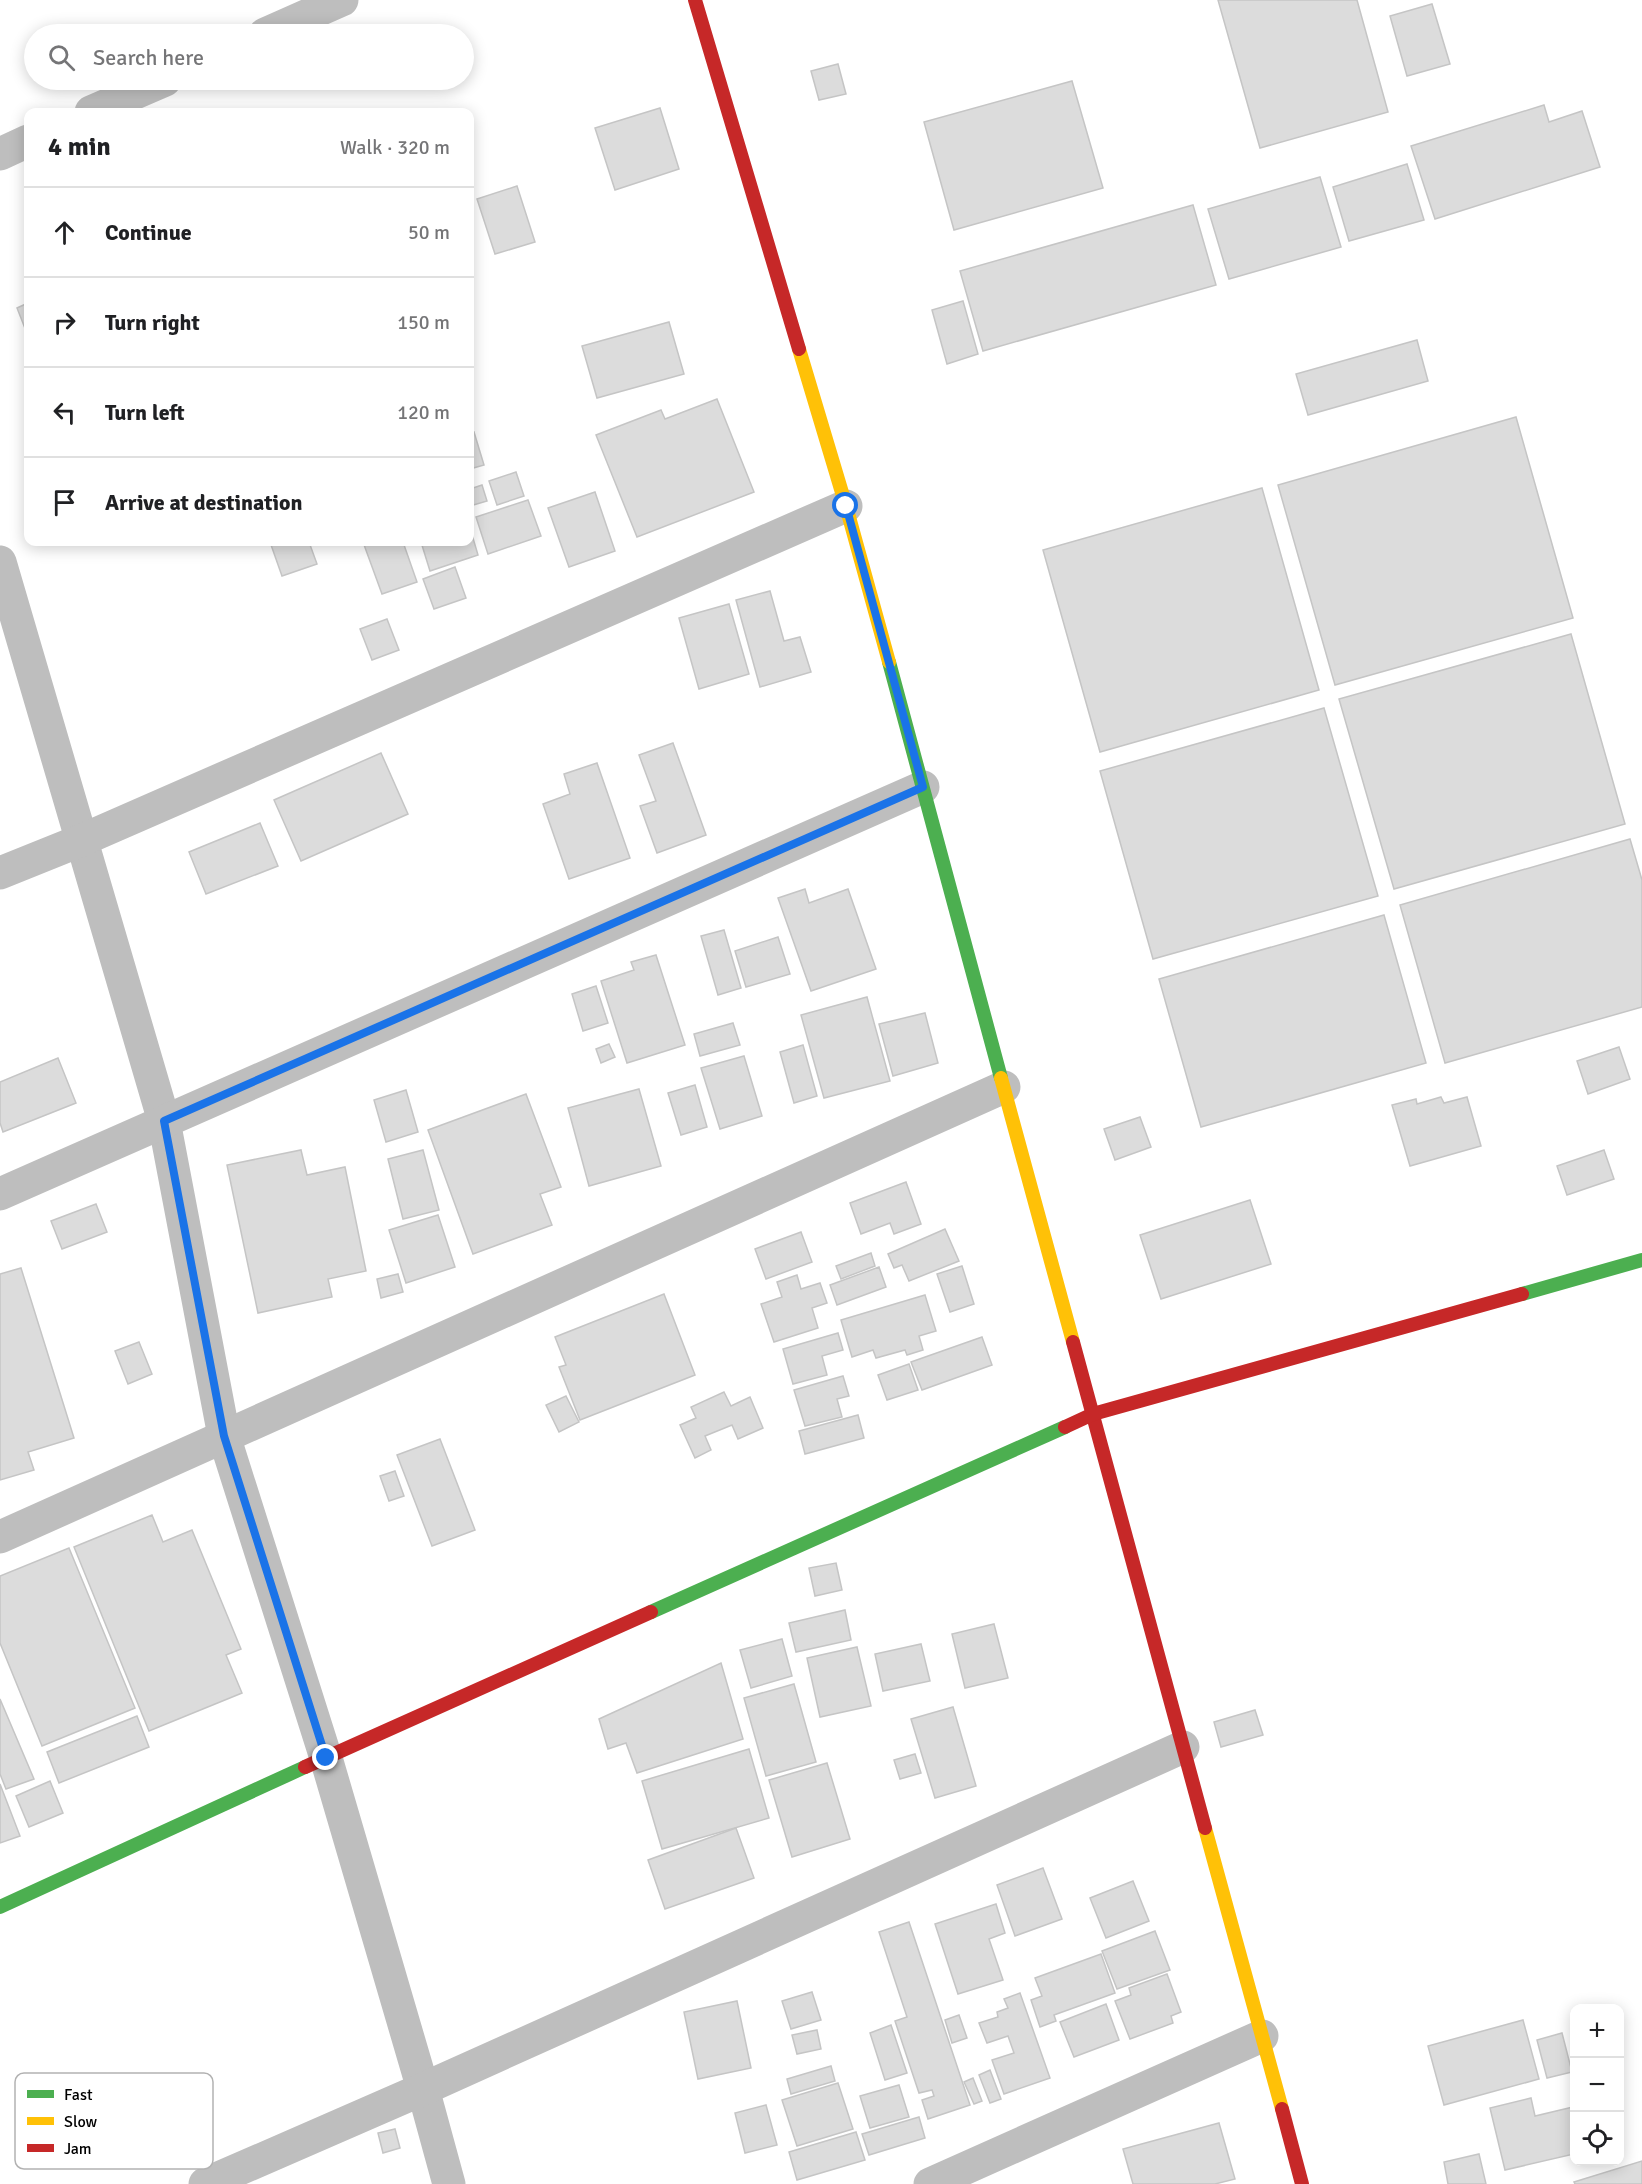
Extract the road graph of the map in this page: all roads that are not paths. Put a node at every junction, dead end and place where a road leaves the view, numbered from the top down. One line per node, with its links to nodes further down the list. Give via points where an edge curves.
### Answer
1 (342, 0): 3 (street)
2 (695, 0): 8 (street)
3 (288, 24)
4 (142, 90): 5 (street)
5 (100, 108)
6 (24, 143): 7 (street)
7 (0, 154)
8 (846, 506): 10 (street); 11 (street)
9 (0, 561): 11 (street)
10 (923, 787): 13 (street); 14 (street)
11 (82, 840): 12 (street); 14 (street)
12 (0, 873)
13 (1004, 1087): 17 (street); 18 (street)
14 (164, 1121): 15 (street); 18 (street)
15 (0, 1194)
16 (1642, 1260): 17 (street)
17 (1093, 1414): 20 (street); 21 (street)
18 (224, 1436): 19 (street); 21 (street)
19 (0, 1536)
20 (1183, 1747): 23 (street); 24 (street)
21 (326, 1758): 22 (street); 24 (street)
22 (0, 1907)
23 (1262, 2036): 27 (street); 28 (street)
24 (423, 2089): 25 (street); 26 (street)
25 (205, 2184)
26 (449, 2184)
27 (930, 2184)
28 (1302, 2184)

